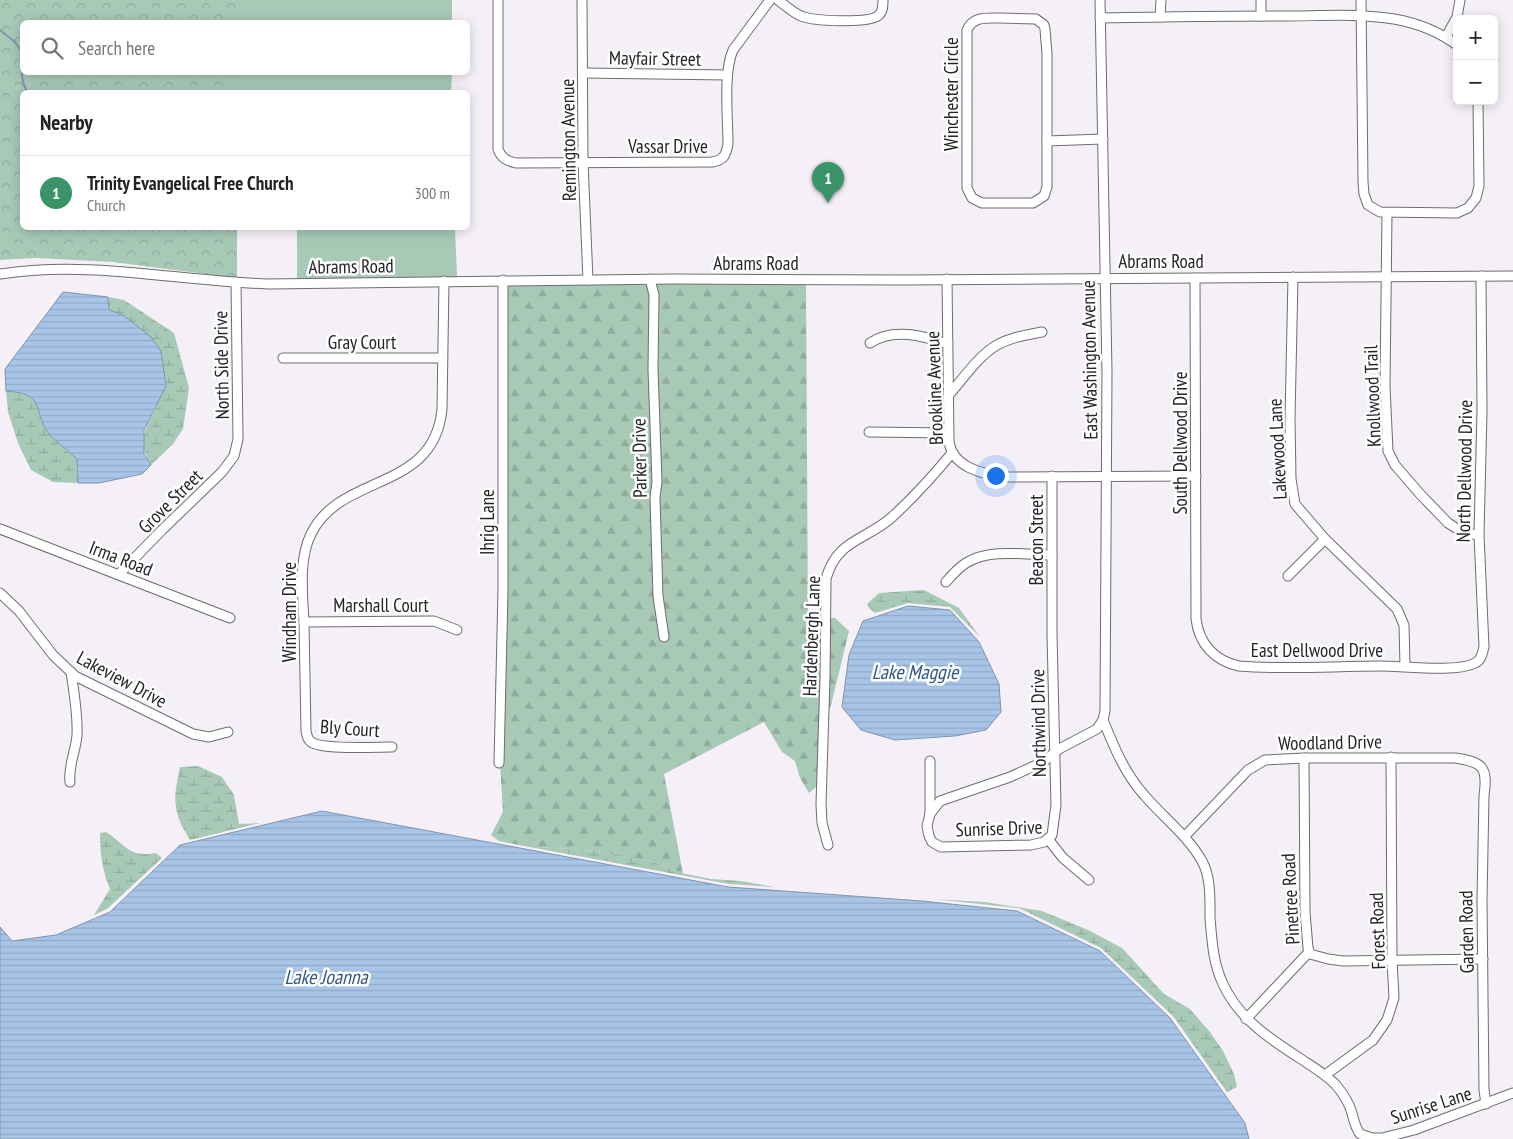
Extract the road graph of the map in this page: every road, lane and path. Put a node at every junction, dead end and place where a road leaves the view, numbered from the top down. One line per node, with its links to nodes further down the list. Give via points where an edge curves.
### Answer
1 (498, 0): 22 (street, Vassar Drive, via 498,148 501,156 516,163)
2 (582, 0): 17 (street, Remington Avenue)
3 (770, 0): 18 (street, Vassar Drive, via 733,50)
4 (778, 0): 5 (street, via 801,16 819,20 868,20 879,15)
5 (882, 0)
6 (1100, 0): 14 (street, East Washington Avenue)
7 (1161, 0): 12 (street)
8 (1261, 0): 11 (street)
9 (1361, 0): 13 (street)
10 (1460, 0): 15 (street, via 1457,17)
11 (1261, 16): 12 (street); 13 (street)
12 (1160, 17): 14 (street)
13 (1361, 17): 15 (street, via 1407,22); 23 (street, via 1365,200 1372,208)
14 (1100, 18): 20 (street, East Washington Avenue)
15 (1446, 37): 16 (street)
16 (1453, 42)
17 (583, 73): 18 (street, Mayfair Street); 22 (street, Remington Avenue)
18 (727, 74): 22 (street, Vassar Drive, via 728,144 723,158 712,162)
19 (1478, 105): 23 (street, via 1479,186 1474,202 1457,212)
20 (1103, 139): 21 (street); 29 (street, East Washington Avenue)
21 (1047, 141): 21 (street, Winchester Circle, via 1047,187 1038,201 982,203 972,198 967,188 966,38 973,21 1030,18 1044,25)
22 (583, 162): 34 (street, Remington Avenue)
23 (1387, 213): 26 (street, Knollwood Trail)
24 (0, 274): 36 (street, Abrams Road, via 76,268)
25 (1292, 276): 26 (street, Abrams Road); 30 (street, Abrams Road); 52 (street, Lakewood Lane, via 1290,419 1293,497 1298,509)
26 (1386, 276): 27 (street, Abrams Road); 51 (street, Knollwood Trail, via 1388,451 1414,487 1448,523 1464,533)
27 (1481, 276): 28 (street, Abrams Road); 51 (street, North Dellwood Drive)
28 (1513, 276)
29 (1104, 278): 30 (street, Abrams Road); 32 (street, Abrams Road); 48 (street, East Washington Avenue)
30 (1196, 278): 49 (street, South Dellwood Drive)
31 (650, 279): 32 (street, Abrams Road); 34 (street, Abrams Road); 63 (street, Parker Drive, via 654,294 658,596)
32 (947, 279): 39 (street, Brookline Avenue)
33 (503, 280): 34 (street, Abrams Road); 35 (street, Abrams Road); 75 (street, Ihrig Lane, via 503,590)
34 (588, 280)
35 (444, 281): 36 (street, Abrams Road); 41 (street, Windham Drive)
36 (236, 282): 45 (street, North Side Drive)
37 (1042, 332): 42 (street, via 997,345 982,357)
38 (870, 343): 39 (street, via 897,334)
39 (948, 344): 42 (street, Brookline Avenue)
40 (283, 358): 41 (street, Gray Court)
41 (442, 358): 61 (street, Windham Drive, via 441,421 428,451 411,467 332,508 312,532 304,557)
42 (948, 396): 44 (street, Brookline Avenue)
43 (869, 432): 44 (street)
44 (948, 433): 46 (street, Brookline Avenue)
45 (237, 446): 54 (street, Grove Street, via 222,472)
46 (952, 453): 47 (street, Brookline Avenue, via 969,468 990,475); 81 (street, Hardenbergh Lane, via 890,518 843,550 827,573 821,804)
47 (1052, 476): 48 (street, Brookline Avenue); 53 (street, Beacon Street)
48 (1107, 476): 49 (street, Brookline Avenue); 67 (street, East Washington Avenue, via 1106,697)
49 (1196, 476): 59 (street, South Dellwood Drive)
50 (0, 529): 54 (street, Irma Road)
51 (1479, 535): 64 (street, North Dellwood Drive, via 1484,647)
52 (1325, 539): 55 (street); 65 (street, Lakewood Lane, via 1399,614 1405,632)
53 (1052, 555): 56 (street, via 986,556 966,563); 58 (street, Beacon Street)
54 (119, 574): 60 (street, Irma Road)
55 (1288, 576)
56 (946, 582)
57 (0, 592): 66 (street, Lakeview Drive)
58 (1052, 605): 71 (street, Northwind Drive)
59 (1196, 608): 65 (street, East Dellwood Drive, via 1200,637 1213,654 1230,664 1262,668)
60 (230, 618)
61 (304, 622): 62 (street, Marshall Court, via 434,621); 69 (street, Windham Drive)
62 (457, 630)
63 (664, 637)
64 (1475, 663): 65 (street, East Dellwood Drive, via 1455,667)
65 (1405, 666)
66 (70, 672): 68 (street, Lakeview Drive, via 194,734 208,737); 77 (street, via 75,694 77,735)
67 (1103, 720): 71 (street, via 1096,729); 79 (street, via 1131,779)
68 (228, 732)
69 (308, 739): 70 (street, Bly Court, via 324,746)
70 (392, 747)
71 (1054, 753): 78 (street, via 1030,769 940,800); 80 (street, Northwind Drive, via 1056,810 1053,833)
72 (1392, 757): 73 (street, Woodland Drive); 76 (street, Woodland Drive, via 1455,758); 85 (street, Forest Road)
73 (1304, 758): 79 (street, Woodland Drive, via 1276,758 1258,763); 83 (street, Pinetree Road, via 1305,902)
74 (930, 761): 78 (street)
75 (498, 763)
76 (1477, 763): 84 (street, Garden Road, via 1484,770 1486,782 1482,858)
77 (70, 782)
78 (930, 814): 80 (street, Sunrise Drive, via 929,837 941,847 1031,845)
79 (1185, 836): 86 (street, via 1206,874 1213,955 1232,1002)
80 (1048, 839): 82 (street, Sunrise Drive)
81 (828, 845)
82 (1089, 880)
83 (1309, 952): 85 (street, Pinetree Road, via 1328,960); 86 (street)
84 (1483, 959): 85 (street, Pinetree Road); 89 (street, Garden Road)
85 (1392, 960): 87 (street, Forest Road, via 1394,998 1387,1020 1372,1040)
86 (1246, 1019): 87 (street)
87 (1325, 1075): 89 (street, Sunrise Lane, via 1344,1096 1359,1133 1372,1138 1414,1130)
88 (1513, 1094): 89 (street, Sunrise Lane)
89 (1486, 1104)

